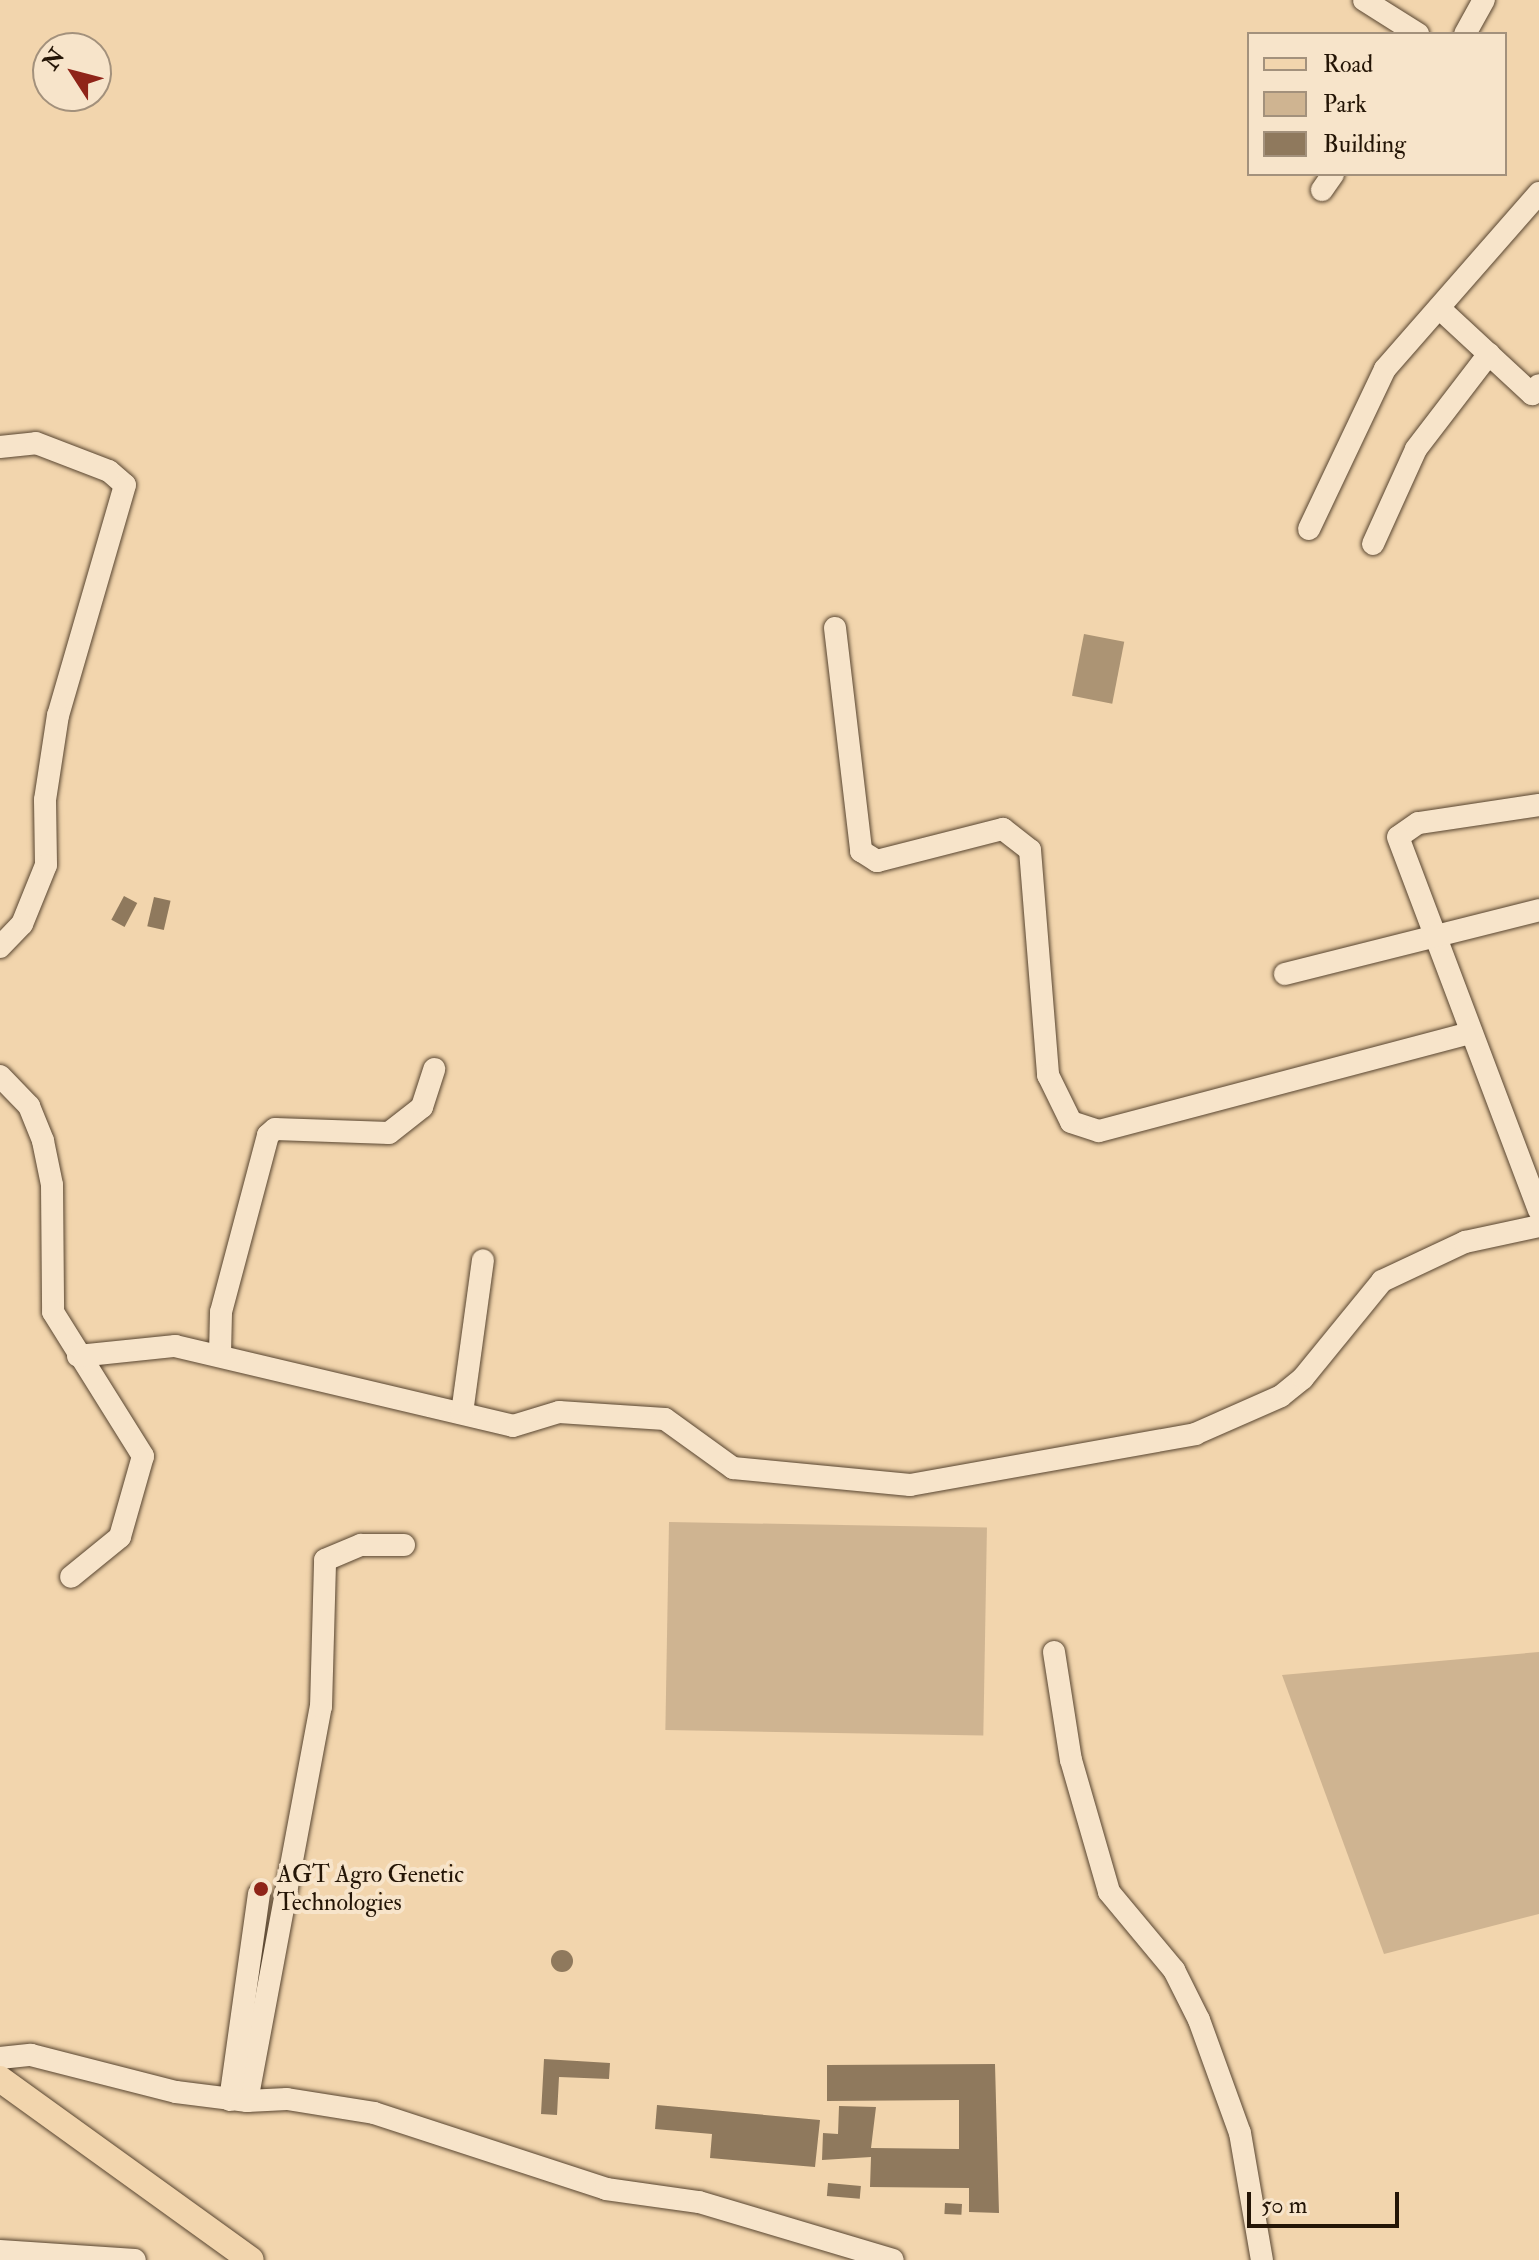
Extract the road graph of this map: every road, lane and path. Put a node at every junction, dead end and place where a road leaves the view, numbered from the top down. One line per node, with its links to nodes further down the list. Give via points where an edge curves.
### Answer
1 (1364, 0): 3 (street)
2 (1484, 0): 4 (street)
3 (1415, 32)
4 (1466, 32)
5 (1539, 193): 6 (street)
6 (1439, 308): 7 (street); 10 (street, via 1385,369)
7 (1489, 354): 8 (street, via 1532,394); 11 (street, via 1416,449)
8 (1539, 385)
9 (0, 447): 16 (street, via 36,443 109,471 125,485 58,715 45,800 46,865 22,924)
10 (1309, 529)
11 (1373, 544)
12 (835, 628): 18 (street, via 861,851 877,861 1003,829 1030,850 1048,1075 1071,1122 1099,1131)
13 (1539, 805): 15 (street, via 1401,830 1398,843)
14 (1539, 910): 15 (street)
15 (1434, 936): 17 (street); 18 (street)
16 (0, 947)
17 (1285, 974)
18 (1471, 1033): 21 (street)
19 (434, 1069): 24 (street, via 422,1107 389,1133 275,1129 268,1135 221,1312)
20 (0, 1076): 25 (street, via 29,1106 43,1141 52,1185 53,1312)
21 (1539, 1210)
22 (1539, 1226): 26 (street, via 1465,1242 1382,1281 1281,1396 1195,1434 1139,1448 885,1485 733,1468 665,1419 559,1412 513,1426)
23 (483, 1260): 26 (street)
24 (220, 1354): 25 (street, via 175,1346); 26 (street)
25 (78, 1356): 28 (street, via 143,1456 120,1537)
26 (462, 1413)
27 (404, 1545): 33 (street, via 361,1545 325,1560 321,1707)
28 (71, 1577)
29 (1054, 1652): 38 (street, via 1071,1760 1109,1892 1174,1970 1199,2020 1244,2148)
30 (259, 1894): 33 (street)
31 (0, 2058): 33 (street, via 31,2055)
32 (0, 2079): 36 (main road)
33 (238, 2101): 37 (street, via 287,2099 374,2113 606,2189 699,2202)
34 (0, 2251): 35 (street)
35 (135, 2260)
36 (251, 2260)
37 (893, 2260)
38 (1262, 2260)

